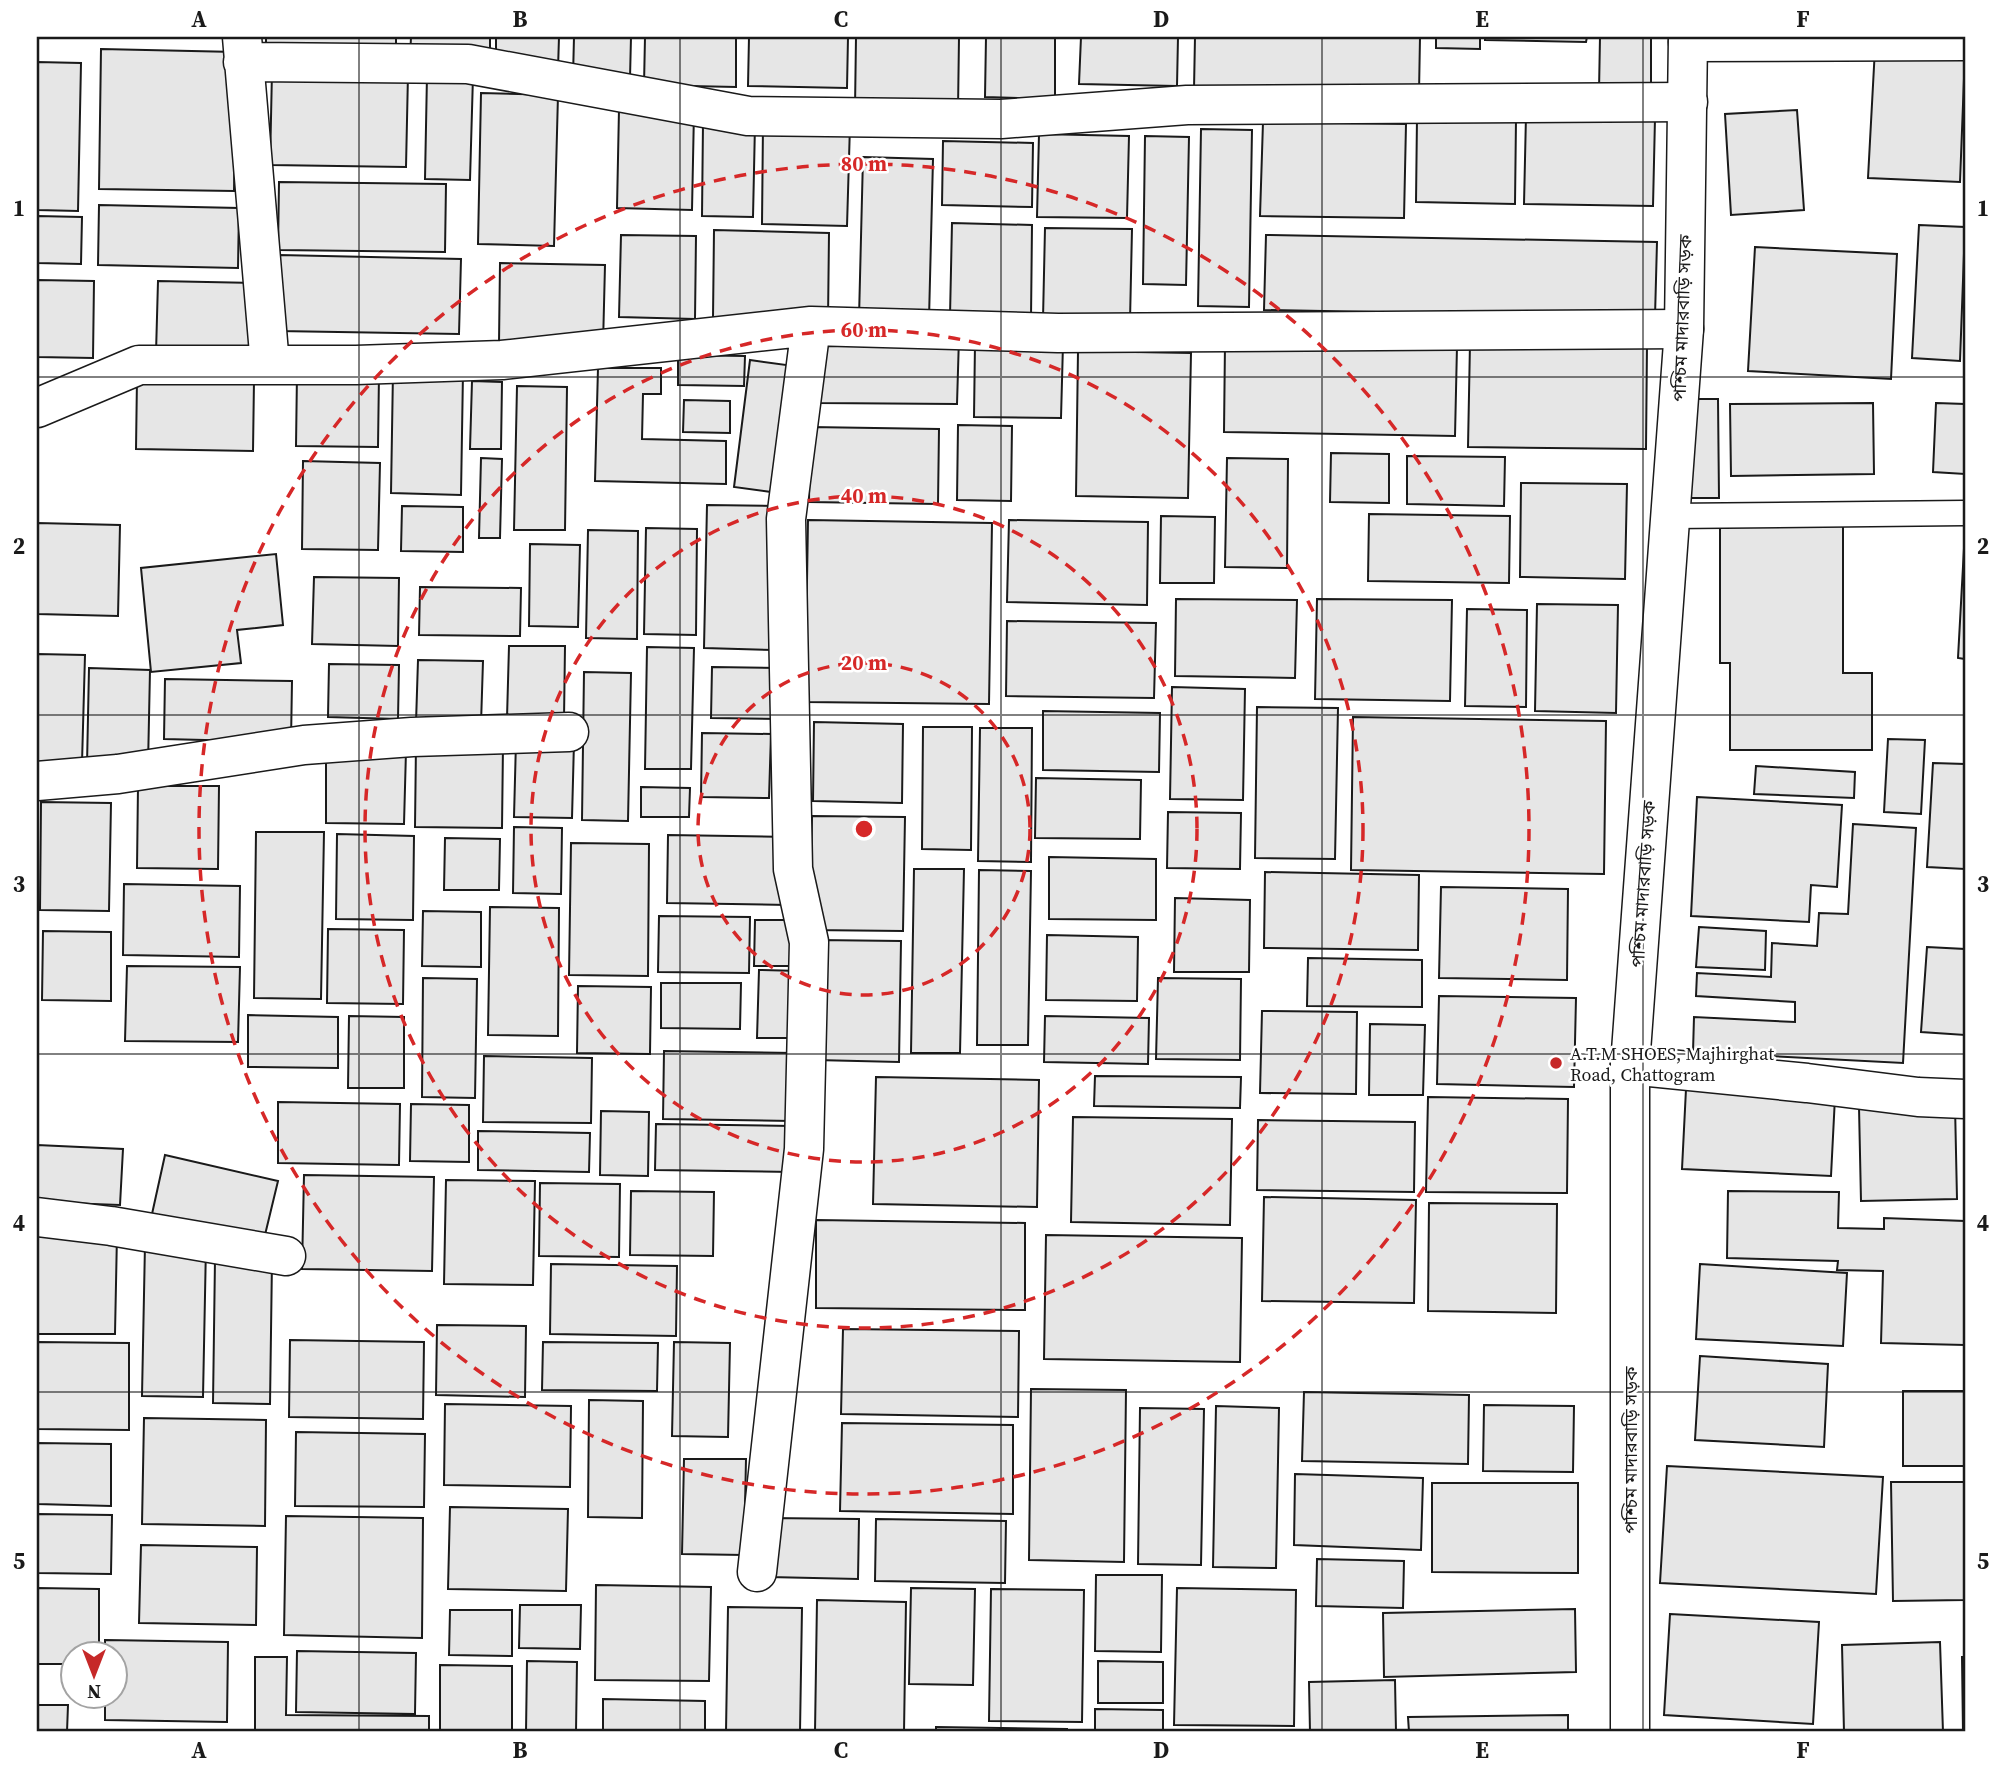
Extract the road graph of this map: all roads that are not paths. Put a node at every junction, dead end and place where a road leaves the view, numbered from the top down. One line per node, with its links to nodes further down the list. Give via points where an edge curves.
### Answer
1 (1688, 39): 2 (street); 4 (street, পশ্চিম মাদারবাড়ি সড়ক)
2 (1965, 41)
3 (243, 49): 4 (street, via 468,64 748,116 1001,119 1187,105); 7 (street)
4 (1688, 102): 6 (street, পশ্চিম মাদারবাড়ি সড়ক)
5 (811, 326): 6 (street, via 1058,332); 7 (street, via 502,360); 17 (street, via 786,519 793,869 809,942 804,1149)
6 (1684, 329): 10 (street, পশ্চিম মাদারবাড়ি সড়ক)
7 (270, 365): 8 (street, via 139,365)
8 (37, 408)
9 (1965, 513): 10 (lane)
10 (1670, 516): 13 (street, পশ্চিম মাদারবাড়ি সড়ক)
11 (569, 732): 12 (street, via 304,745 118,774)
12 (37, 781)
13 (1630, 1065): 14 (street); 18 (street, পশ্চিম মাদারবাড়ি সড়ক)
14 (1965, 1099)
15 (37, 1217): 16 (street)
16 (286, 1256)
17 (757, 1572)
18 (1630, 1732)

